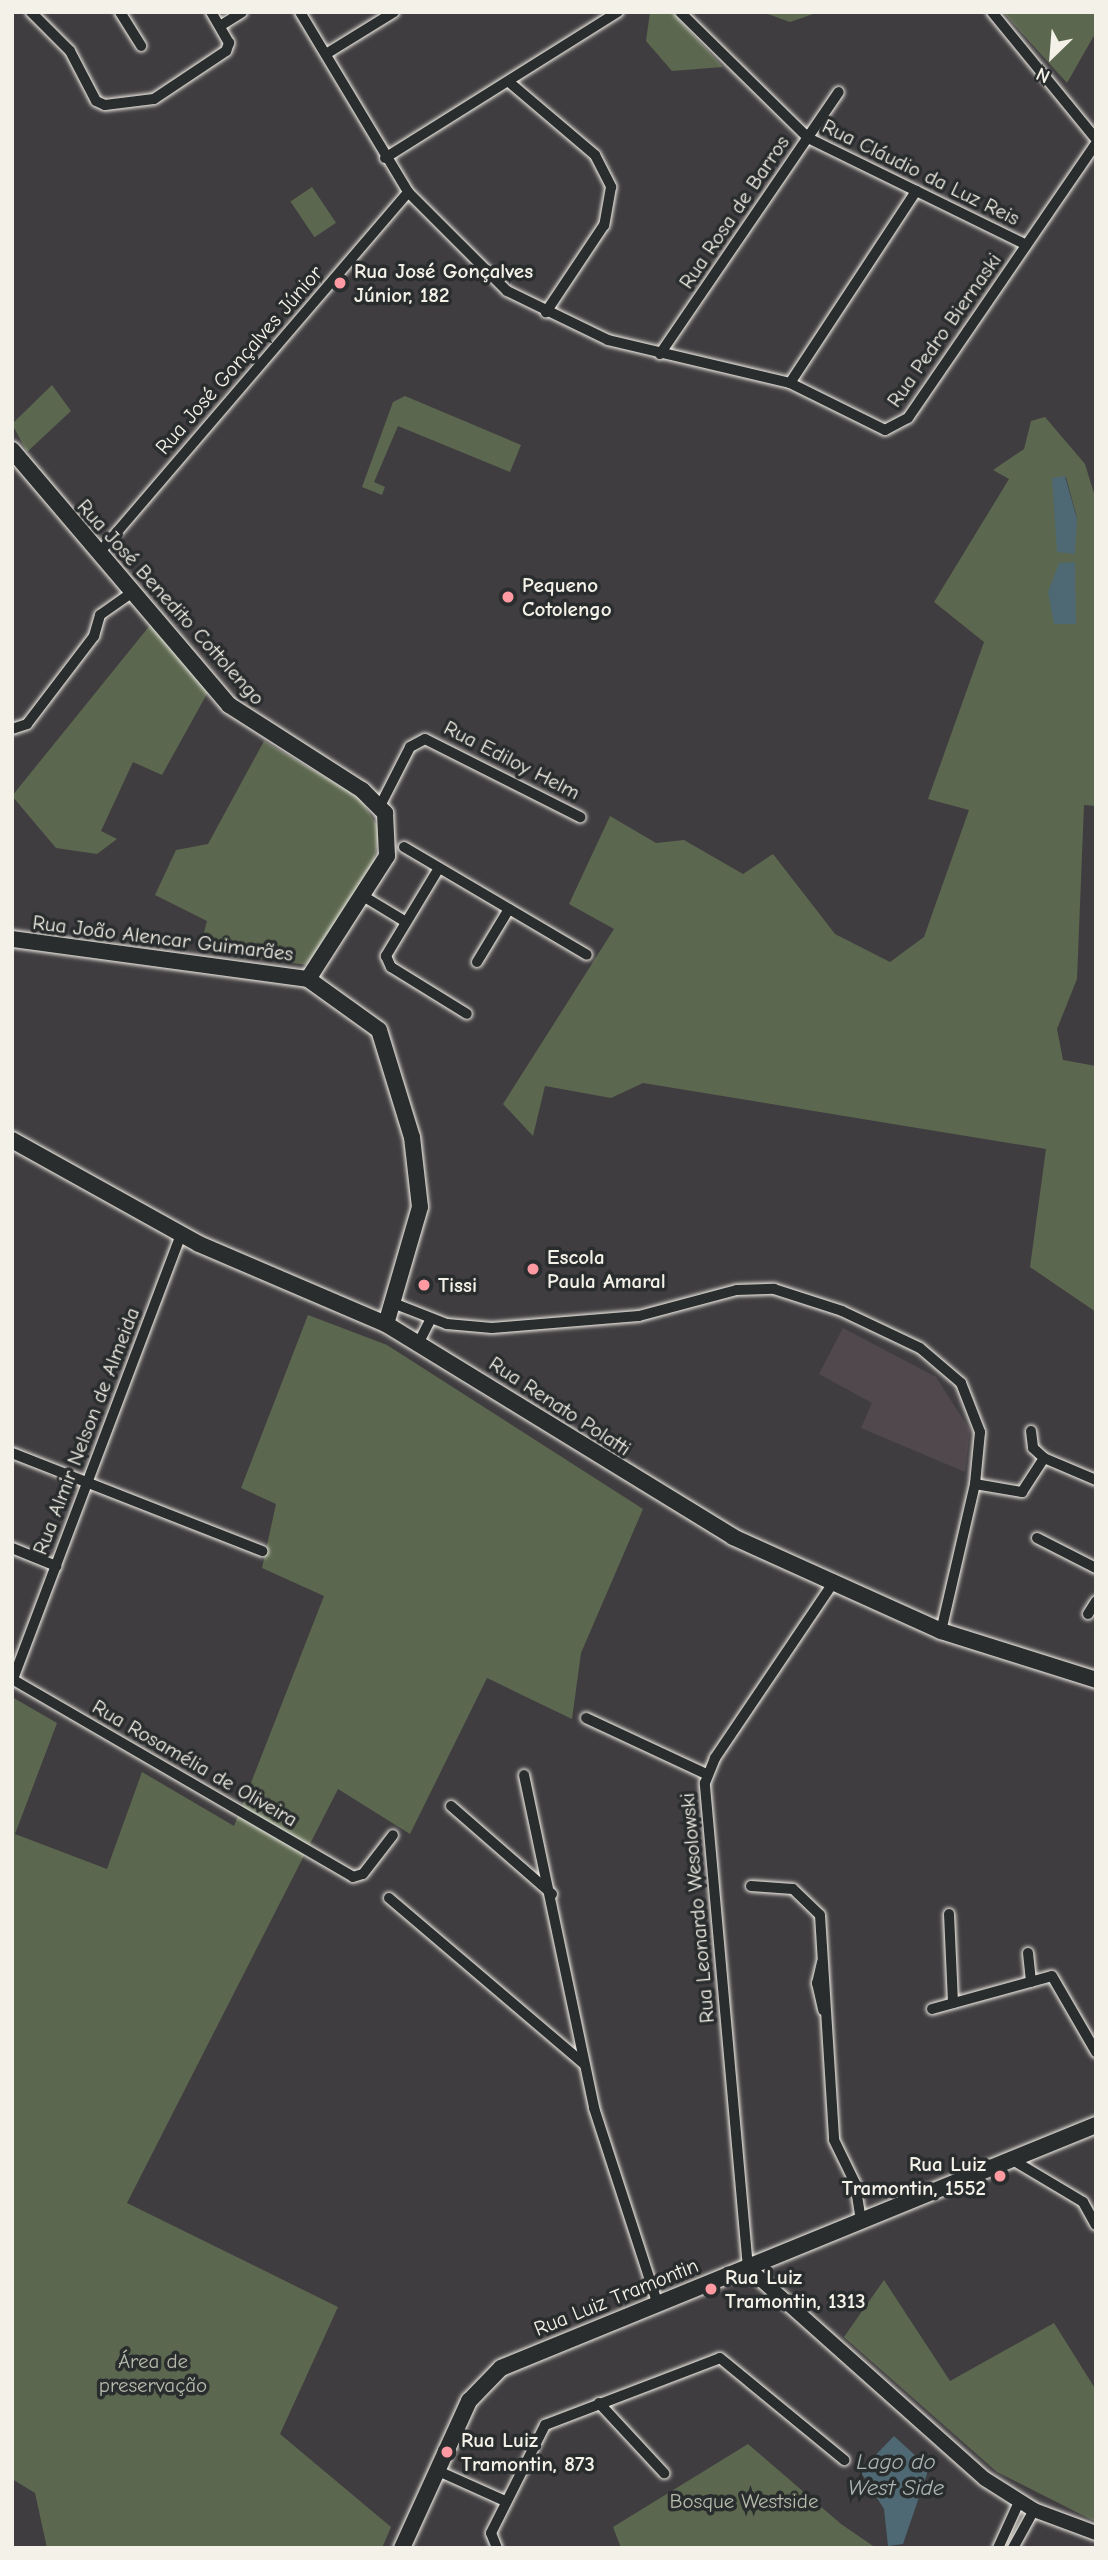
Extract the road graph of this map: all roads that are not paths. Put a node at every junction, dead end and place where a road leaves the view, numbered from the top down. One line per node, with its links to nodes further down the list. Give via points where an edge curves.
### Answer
1 (31, 12): 9 (street, via 70,51 96,100 105,105 154,99 226,51)
2 (120, 12): 10 (street)
3 (242, 12): 9 (street)
4 (300, 12): 11 (street)
5 (394, 12): 11 (street)
6 (618, 12): 12 (street)
7 (680, 12): 14 (street, Rua Cláudio da Luz Reis)
8 (992, 12): 15 (street)
9 (217, 17)
10 (141, 46)
11 (326, 54): 16 (street)
12 (509, 82): 16 (street); 20 (street, via 595,155 611,187 604,225)
13 (839, 92): 14 (street, Rua Rosa de Barros)
14 (808, 138): 17 (street, Rua Cláudio da Luz Reis); 21 (street, Rua Rosa de Barros)
15 (1096, 141): 19 (street, Rua Pedro Biernaski)
16 (385, 158): 18 (street)
17 (916, 191): 19 (street, Rua Cláudio da Luz Reis); 22 (street)
18 (408, 192): 20 (street, via 495,282); 24 (street, Rua José Gonçalves Júnior)
19 (1026, 246): 22 (street, Rua Pedro Biernaski, via 908,418 891,430)
20 (546, 312): 21 (street)
21 (660, 355): 22 (street)
22 (790, 383)
23 (12, 450): 24 (main road, Rua José Benedito Cottolengo)
24 (99, 553): 25 (main road, Rua José Benedito Cottolengo)
25 (134, 591): 26 (street, via 100,615 94,636 27,724); 27 (main road, Rua José Benedito Cottolengo, via 238,713)
26 (12, 729)
27 (381, 804): 28 (street, Rua Ediloy Helm, via 410,747 425,739); 31 (main road, via 390,849)
28 (580, 817)
29 (404, 847): 30 (street)
30 (439, 868): 32 (street); 33 (street)
31 (363, 896): 33 (street); 37 (main road)
32 (509, 909): 35 (street); 36 (street)
33 (406, 922): 38 (street, via 388,962)
34 (12, 939): 37 (main road, Rua João Alencar Guimarães)
35 (587, 955)
36 (477, 962)
37 (308, 979): 41 (main road, via 370,1020 396,1072 421,1188 417,1224)
38 (467, 1014)
39 (12, 1140): 40 (main road, Rua Renato Polatti)
40 (181, 1235): 43 (main road, Rua Renato Polatti); 49 (street, Rua Almir Nelson de Almeida)
41 (393, 1303): 42 (street); 43 (main road)
42 (430, 1320): 44 (street); 50 (street, via 511,1327 658,1313 753,1288 794,1293 905,1339 950,1371 977,1413)
43 (386, 1324): 44 (main road, Rua Renato Polatti)
44 (419, 1342): 56 (main road, Rua Renato Polatti, via 700,1520)
45 (1031, 1431): 47 (street, via 1033,1448)
46 (12, 1453): 49 (street)
47 (1044, 1458): 48 (street); 50 (street, via 1022,1492)
48 (1096, 1480)
49 (87, 1482): 53 (street); 54 (street, Rua Almir Nelson de Almeida)
50 (975, 1484): 59 (street)
51 (1037, 1538): 55 (street)
52 (12, 1548): 54 (street)
53 (262, 1551)
54 (56, 1566): 60 (street, Rua Almir Nelson de Almeida)
55 (1096, 1568)
56 (833, 1583): 59 (main road, Rua Renato Polatti); 63 (street, Rua Leonardo Wesolowski)
57 (1096, 1601): 58 (street)
58 (1088, 1614)
59 (941, 1631): 61 (main road, Rua Renato Polatti)
60 (13, 1679): 66 (street, Rua Rosamélia de Oliveira, via 359,1878)
61 (1096, 1680)
62 (586, 1718): 63 (street)
63 (706, 1774): 81 (street, Rua Leonardo Wesolowski)
64 (524, 1775): 68 (street)
65 (451, 1806): 68 (street)
66 (393, 1835)
67 (751, 1886): 79 (street, via 793,1889 810,1900 820,1915 834,2140 855,2183)
68 (552, 1894): 76 (street)
69 (389, 1898): 76 (street)
70 (950, 1913): 73 (street)
71 (1028, 1953): 72 (street)
72 (1031, 1982): 73 (street); 75 (street, via 1052,1976)
73 (953, 2003): 74 (street)
74 (932, 2009)
75 (1096, 2052)
76 (584, 2064): 82 (street)
77 (1096, 2125): 78 (main road, Rua Luiz Tramontin)
78 (1011, 2159): 79 (main road, Rua Luiz Tramontin); 80 (street, via 1083,2202)
79 (862, 2221): 81 (main road, Rua Luiz Tramontin)
80 (1096, 2225)
81 (748, 2268): 82 (main road, Rua Luiz Tramontin); 88 (street, via 963,2461)
82 (657, 2302): 85 (main road, Rua Luiz Tramontin, via 516,2360 485,2380)
83 (599, 2403): 84 (street, via 726,2358); 86 (street); 87 (street, via 538,2432)
84 (845, 2459)
85 (436, 2470): 87 (street); 91 (main road, Rua Luiz Tramontin)
86 (664, 2473)
87 (505, 2501): 92 (street, via 491,2533)
88 (1019, 2502): 89 (street); 93 (street)
89 (1034, 2510): 90 (street); 94 (street)
90 (1096, 2533)
91 (402, 2548)
92 (497, 2548)
93 (998, 2548)
94 (1013, 2548)

